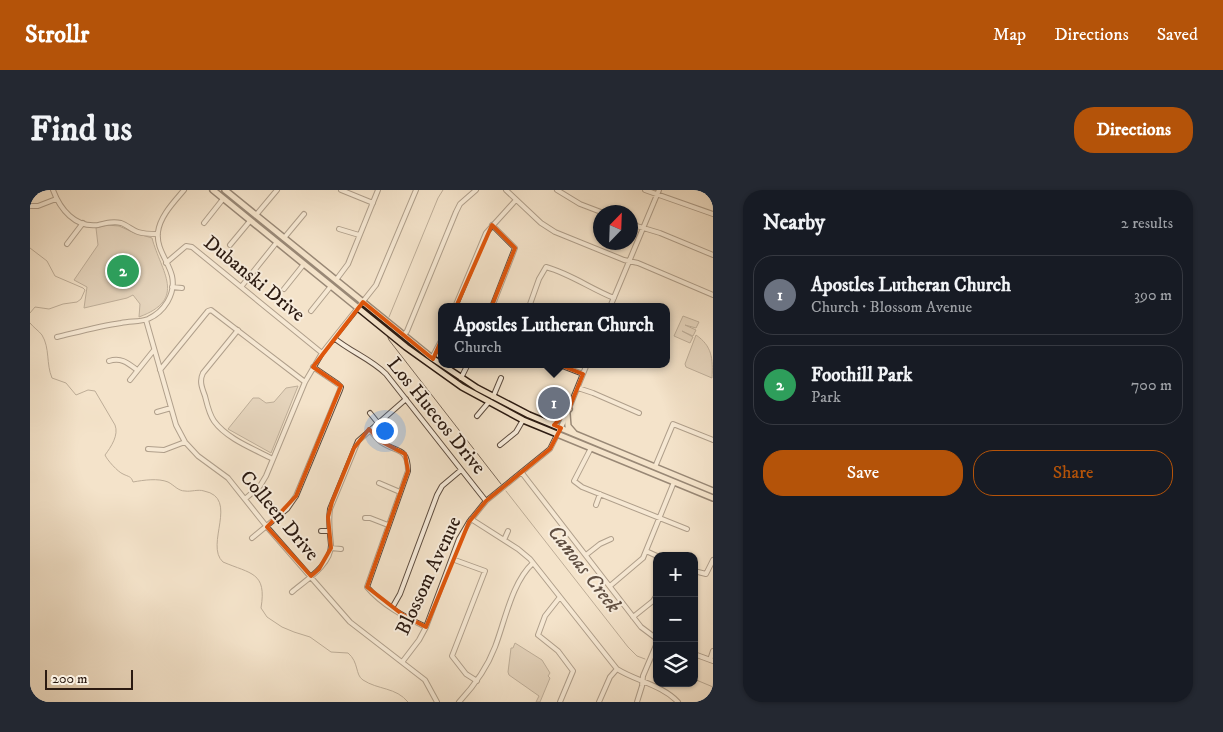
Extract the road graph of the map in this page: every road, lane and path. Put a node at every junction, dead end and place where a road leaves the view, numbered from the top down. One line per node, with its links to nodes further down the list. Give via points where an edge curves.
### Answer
1 (53, 190): 15 (street)
2 (184, 190): 31 (street, via 164,215)
3 (213, 190): 16 (main road)
4 (277, 190): 23 (street)
5 (341, 190): 18 (street)
6 (378, 190): 18 (street)
7 (416, 190): 49 (street, via 376,285)
8 (476, 190): 58 (street, via 456,212)
9 (506, 190): 17 (street)
10 (557, 190): 20 (street)
11 (645, 190): 14 (street)
12 (659, 190): 14 (street)
13 (228, 191): 23 (main road)
14 (657, 195): 22 (street); 29 (street)
15 (56, 199): 19 (street); 25 (street, via 62,210)
16 (223, 199): 24 (main road); 26 (street)
17 (516, 201): 27 (street); 38 (street, via 555,232)
18 (373, 203): 32 (street)
19 (30, 206)
20 (593, 209)
21 (304, 214): 33 (street)
22 (713, 214)
23 (256, 215): 33 (main road)
24 (250, 221): 34 (main road); 36 (street)
25 (83, 223): 31 (street, via 112,222 138,232); 35 (street)
26 (204, 223)
27 (492, 226): 50 (street, via 486,233); 51 (street, via 515,248)
28 (638, 226): 29 (street)
29 (643, 228): 37 (street); 38 (street)
30 (339, 229): 32 (street)
31 (158, 234): 39 (street)
32 (359, 235): 41 (street, via 348,264)
33 (284, 238): 41 (main road)
34 (277, 242): 40 (main road); 44 (street)
35 (67, 244)
36 (230, 245)
37 (713, 255)
38 (630, 261): 47 (street); 48 (street)
39 (166, 262): 43 (street, via 172,275); 44 (street, Dubanski Drive, via 190,246)
40 (304, 264): 42 (main road); 46 (street)
41 (336, 280): 49 (main road)
42 (331, 286): 54 (main road); 55 (street)
43 (172, 287): 45 (street); 56 (street, via 166,305)
44 (241, 287): 63 (street, Dubanski Drive)
45 (182, 288)
46 (284, 289)
47 (713, 295)
48 (614, 298): 52 (street, via 546,267); 53 (street)
49 (363, 302): 54 (street); 58 (main road)
50 (457, 303)
51 (494, 303)
52 (531, 303)
53 (612, 303)
54 (359, 308): 60 (street); 82 (main road, via 432,367)
55 (311, 311)
56 (146, 320): 59 (street); 62 (street, Colleen Drive)
57 (238, 330): 73 (street, via 214,310 209,310); 78 (street); 101 (street, via 203,373 201,382 214,421 232,437)
58 (404, 335): 64 (main road)
59 (57, 337)
60 (334, 338): 63 (street); 81 (street, Los Huecos Drive, via 376,364)
61 (438, 347): 64 (street)
62 (154, 350): 72 (street); 73 (street, Colleen Drive)
63 (322, 353): 67 (street)
64 (432, 358): 66 (main road)
65 (109, 361): 72 (street, via 124,360)
66 (438, 362)
67 (314, 367): 78 (street); 118 (street, via 341,386 340,390 296,496 288,509)
68 (447, 368): 75 (main road)
69 (466, 368): 75 (street)
70 (568, 368): 74 (street)
71 (585, 368): 74 (street, Blossom Avenue)
72 (137, 370): 77 (street)
73 (160, 370): 83 (street, Colleen Drive)
74 (583, 374): 79 (street, Blossom Avenue)
75 (462, 378): 80 (main road)
76 (501, 378): 80 (street)
77 (130, 380)
78 (305, 382): 101 (street)
79 (578, 388): 85 (street, Blossom Avenue); 87 (street)
80 (493, 397): 90 (main road)
81 (406, 399): 91 (street); 103 (street, Los Huecos Drive)
82 (488, 403): 88 (street); 89 (main road)
83 (171, 408): 84 (street); 97 (street, Colleen Drive)
84 (157, 412)
85 (568, 412): 90 (main road, via 556,421); 92 (street, Blossom Avenue); 94 (main road, via 568,426)
86 (370, 413): 91 (street)
87 (639, 413)
88 (478, 416)
89 (523, 420): 95 (main road); 98 (street, via 516,432)
90 (546, 422): 92 (main road)
91 (378, 423): 93 (street)
92 (561, 428): 94 (main road); 95 (street, Blossom Avenue)
93 (370, 430): 108 (street, via 380,442 405,454 408,471); 120 (street, via 354,448 330,510)
94 (574, 434): 102 (main road)
95 (558, 435): 99 (main road); 104 (street, Blossom Avenue, via 550,449)
96 (713, 440): 102 (street, via 673,424)
97 (185, 442): 100 (street, via 164,450); 111 (street, Colleen Drive, via 228,478)
98 (500, 445)
99 (591, 448): 105 (main road); 109 (street, via 574,481)
100 (148, 449)
101 (273, 459): 111 (street, via 260,486)
102 (655, 467): 107 (main road)
103 (461, 470): 112 (street, Los Huecos Drive); 140 (street, via 442,486 437,495)
104 (522, 473): 112 (street, Blossom Avenue); 130 (street)
105 (674, 482): 110 (main road); 115 (street)
106 (379, 483): 108 (street)
107 (713, 490)
108 (400, 492): 117 (street)
109 (600, 494): 113 (street); 115 (street)
110 (713, 498)
111 (245, 499): 118 (street, Colleen Drive)
112 (486, 502): 116 (street, Blossom Avenue)
113 (596, 505)
114 (365, 518): 117 (street)
115 (660, 518): 119 (street); 128 (street)
116 (471, 519): 124 (street); 131 (street, Blossom Avenue)
117 (388, 524): 140 (street, via 366,584)
118 (267, 527): 123 (street); 135 (street, Colleen Drive)
119 (687, 529)
120 (329, 530): 121 (street); 126 (street)
121 (321, 531)
122 (508, 531): 124 (street)
123 (252, 538)
124 (504, 540): 133 (street)
125 (611, 540): 130 (street, via 600,544)
126 (331, 548): 127 (street); 135 (street, via 326,560)
127 (341, 549)
128 (646, 551): 129 (street); 136 (street, via 637,565)
129 (653, 554)
130 (586, 556): 136 (street)
131 (452, 558): 142 (street, Blossom Avenue); 150 (street, via 485,571 452,656)
132 (713, 560): 134 (street, via 706,574)
133 (534, 563): 138 (street); 150 (street, via 522,577 491,657)
134 (698, 572)
135 (310, 576): 137 (street); 148 (street, Colleen Drive, via 350,622)
136 (610, 586): 141 (street)
137 (292, 592)
138 (560, 597): 149 (street); 154 (street, via 546,616 538,635 558,651 573,671)
139 (656, 597): 141 (street)
140 (392, 608): 142 (street)
141 (633, 617): 143 (street)
142 (426, 627): 148 (street, Blossom Avenue)
143 (653, 637)
144 (657, 642): 151 (street)
145 (713, 651): 147 (street)
146 (698, 655): 147 (street)
147 (711, 660)
148 (403, 661): 152 (street, Colleen Drive, via 425,680)
149 (616, 668): 151 (street); 155 (street)
150 (476, 681): 153 (street)
151 (643, 682): 156 (street); 157 (street, via 666,692)
152 (437, 702)
153 (459, 702)
154 (560, 702)
155 (599, 702)
156 (637, 702)
157 (678, 702)

